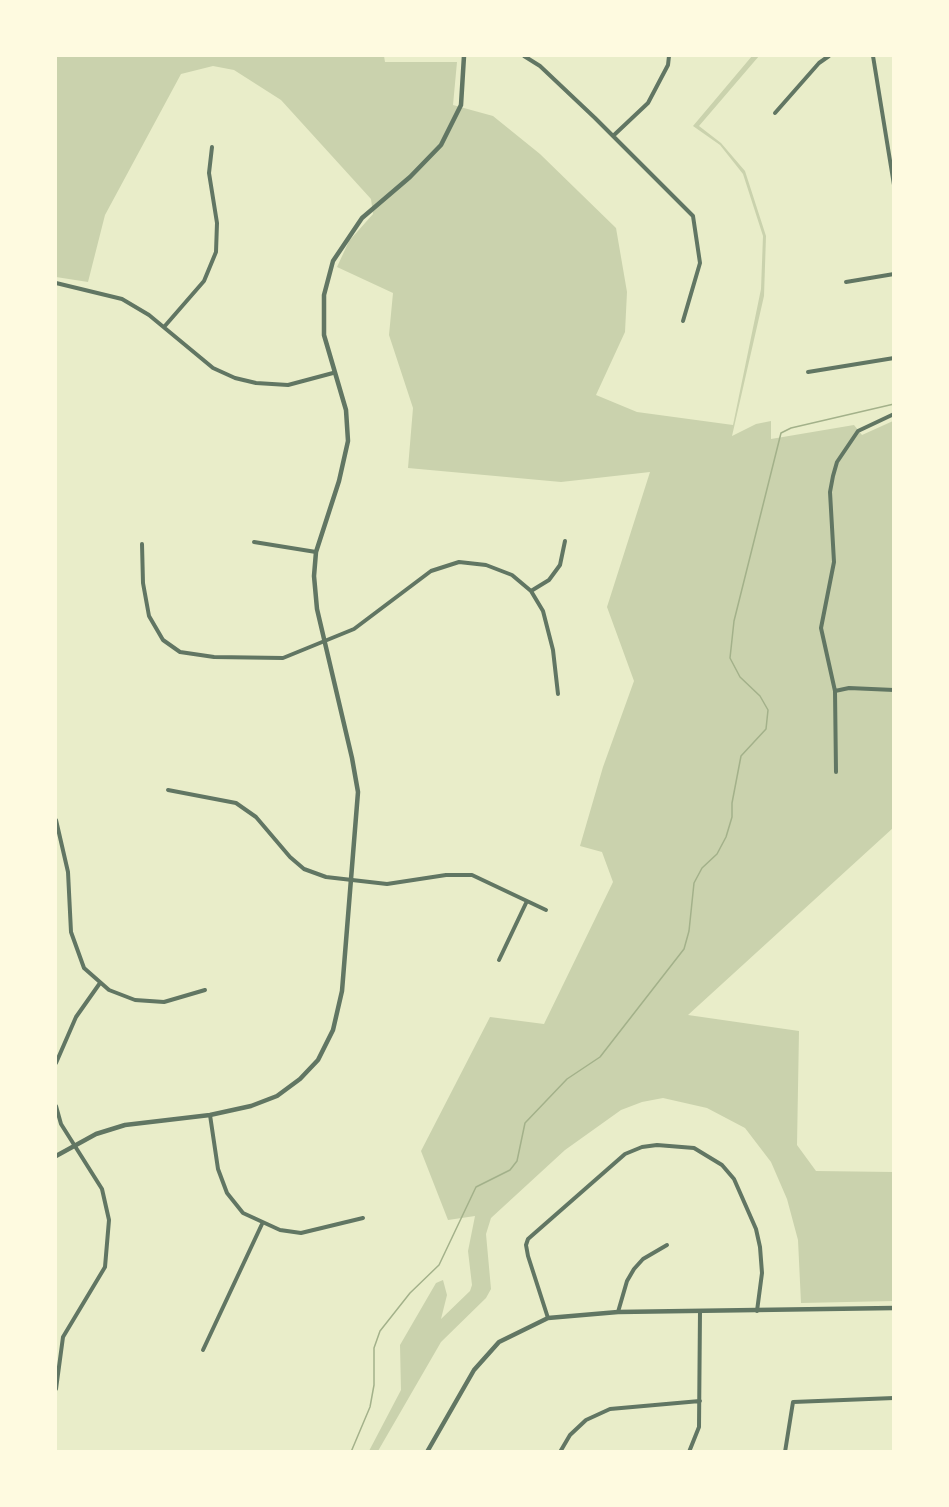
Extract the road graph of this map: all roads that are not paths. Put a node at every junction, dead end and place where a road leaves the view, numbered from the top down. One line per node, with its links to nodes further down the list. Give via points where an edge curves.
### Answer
1 (464, 56): 17 (street, via 461,105 441,145 362,218 333,261 324,295 324,335)
2 (524, 56): 7 (street, via 540,66)
3 (669, 56): 7 (street, via 648,103)
4 (829, 56): 6 (street)
5 (873, 56): 9 (street)
6 (775, 113)
7 (613, 136): 13 (street, via 693,216 700,263)
8 (212, 147): 14 (street, via 209,173 217,223 216,252 204,281)
9 (894, 185)
10 (894, 274): 11 (street)
11 (846, 282)
12 (56, 284): 14 (street, via 122,299)
13 (683, 321)
14 (164, 327): 17 (street, via 213,368 235,378 288,385)
15 (894, 358): 16 (street)
16 (808, 372)
17 (333, 373): 22 (street, via 346,410 348,441)
18 (894, 414): 26 (street, via 855,434 837,462 830,492 834,562 820,628)
19 (565, 542): 23 (street, via 560,565 549,580)
20 (254, 543): 22 (street)
21 (142, 544): 24 (street, via 142,583 149,616 163,640 180,652 214,657 283,658)
22 (316, 552): 24 (street, via 317,609)
23 (531, 591): 24 (street, via 512,575 486,565 459,562 431,571 354,629); 27 (street, via 543,611)
24 (324, 639): 31 (street, via 358,792)
25 (894, 690): 26 (street)
26 (835, 691): 28 (street)
27 (558, 694)
28 (836, 772)
29 (168, 790): 31 (street, via 236,802 256,817 304,869)
30 (56, 820): 35 (street, via 68,872 71,932 84,968)
31 (352, 880): 32 (street, via 387,884 472,875); 39 (street, via 342,991 333,1030 318,1060 277,1096)
32 (527, 901): 33 (street); 34 (street)
33 (546, 910)
34 (499, 960)
35 (100, 983): 36 (street, via 135,1000 164,1002); 37 (street, via 76,1017)
36 (205, 990)
37 (56, 1063)
38 (56, 1106): 40 (street, via 61,1124)
39 (210, 1114): 40 (street, via 125,1125); 43 (street, via 218,1169 227,1193 243,1213)
40 (75, 1144): 41 (street); 51 (street, via 102,1189 109,1220 105,1267 63,1337)
41 (56, 1156)
42 (363, 1218): 43 (street, via 301,1233)
43 (262, 1224): 50 (street)
44 (667, 1245): 48 (street, via 634,1269)
45 (894, 1308): 47 (street)
46 (700, 1311): 47 (street); 48 (street); 53 (street)
47 (757, 1311): 49 (street, via 762,1273 760,1247 734,1179 722,1165 694,1148 657,1145 625,1154 528,1239 528,1256)
48 (618, 1312): 49 (street)
49 (548, 1318): 54 (street, via 499,1342 474,1370)
50 (203, 1350)
51 (56, 1389)
52 (894, 1398): 57 (street, via 793,1402)
53 (700, 1401): 55 (street, via 610,1409 586,1420); 56 (street, via 699,1427)
54 (428, 1452)
55 (560, 1452)
56 (688, 1452)
57 (785, 1452)

